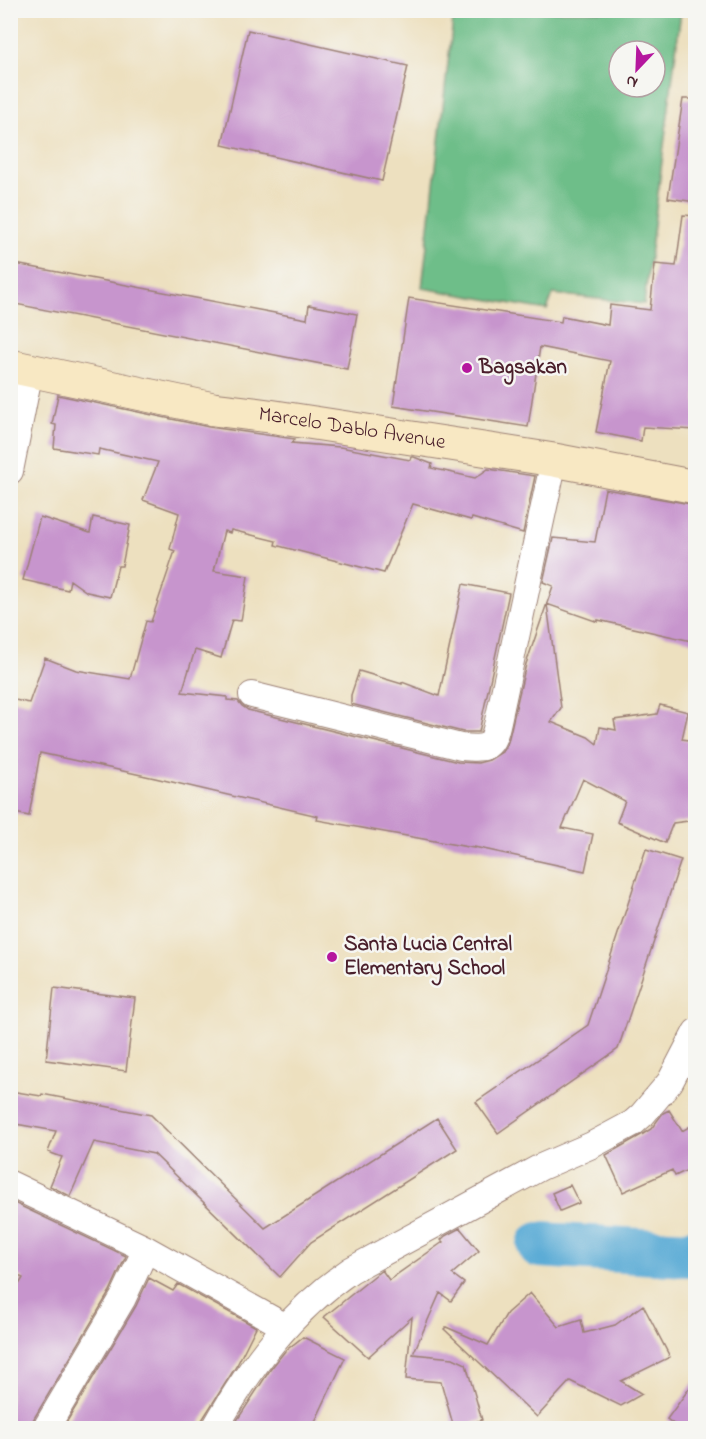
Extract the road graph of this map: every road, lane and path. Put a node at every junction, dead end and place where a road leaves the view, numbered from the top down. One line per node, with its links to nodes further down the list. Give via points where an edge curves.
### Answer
1 (20, 368): 2 (street, Marcelo Dablo Avenue, via 213,409); 3 (street)
2 (554, 460): 4 (street, Marcelo Dablo Avenue); 5 (street, via 494,740 478,748 461,747)
3 (10, 471)
4 (696, 487)
5 (252, 695)
6 (696, 1032): 9 (street, via 670,1082 633,1123 541,1167 351,1270)
7 (10, 1184): 8 (street)
8 (146, 1249): 9 (street); 10 (street, via 123,1298)
9 (286, 1327): 11 (street, via 258,1360)
10 (46, 1428)
11 (215, 1428)

